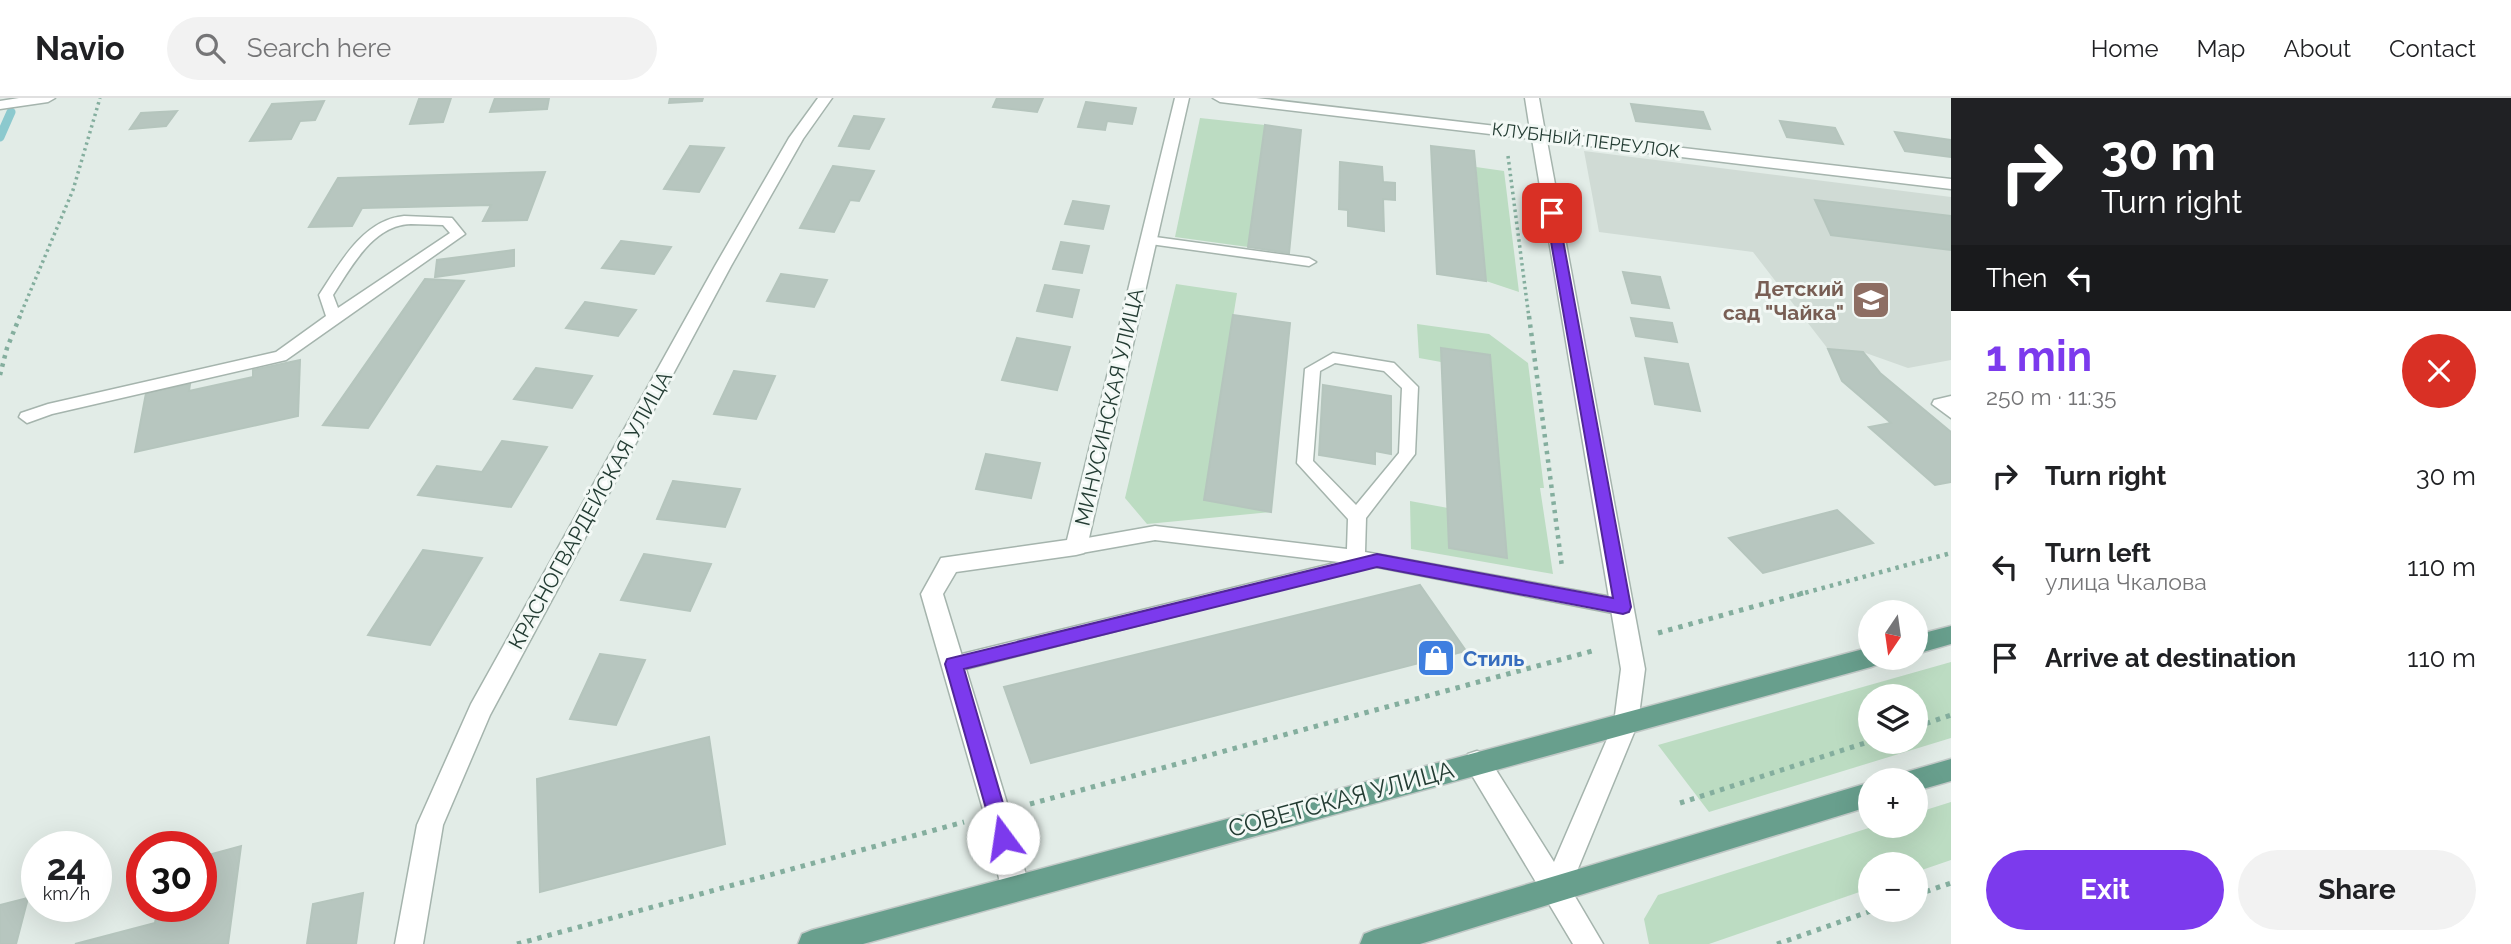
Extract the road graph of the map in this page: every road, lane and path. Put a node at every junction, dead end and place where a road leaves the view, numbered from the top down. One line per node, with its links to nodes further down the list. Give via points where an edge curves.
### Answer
1 (48, 98): 7 (street)
2 (100, 98): 14 (path, via 73,190)
3 (825, 98): 45 (street, КРАСНОГВАРДЕЙСКАЯ УЛИЦА, via 796,138 723,266 480,711 430,825)
4 (1182, 98): 11 (street, МИНУСИНСКАЯ УЛИЦА)
5 (1220, 98): 8 (street, КЛУБНЫЙ ПЕРЕУЛОК)
6 (1532, 98): 9 (street)
7 (0, 105)
8 (1504, 130): 9 (street, КЛУБНЫЙ ПЕРЕУЛОК); 23 (path)
9 (1538, 134): 10 (street, КЛУБНЫЙ ПЕРЕУЛОК); 24 (street)
10 (1951, 184)
11 (1149, 240): 12 (lane); 19 (street, МИНУСИНСКАЯ УЛИЦА)
12 (1309, 262)
13 (334, 317): 13 (lane, via 326,295 346,266 389,222 447,221 458,234); 17 (lane, via 281,356)
14 (0, 375)
15 (1951, 401): 16 (lane, via 1940,404)
16 (1951, 412)
17 (27, 417)
18 (1357, 517): 18 (lane, via 1406,454 1410,387 1389,367 1333,358 1313,369 1305,463); 21 (lane)
19 (1076, 547): 21 (lane, via 1155,533); 29 (street, МИНУСИНСКАЯ УЛИЦА, via 949,564 932,594)
20 (1951, 553): 26 (path)
21 (1356, 558): 22 (lane)
22 (1377, 560): 23 (lane); 29 (lane)
23 (1565, 596): 24 (lane)
24 (1623, 607): 26 (street)
25 (1951, 635): 27 (main road)
26 (1630, 640): 31 (street, via 1633,669); 39 (path)
27 (1928, 642)
28 (1858, 661): 31 (main road, СОВЕТСКАЯ УЛИЦА)
29 (954, 664): 39 (street, МИНУСИНСКАЯ УЛИЦА)
30 (1951, 715): 32 (path)
31 (1626, 723): 34 (main road, СОВЕТСКАЯ УЛИЦА); 42 (street)
32 (1928, 723)
33 (1858, 745): 38 (path)
34 (1477, 762): 41 (main road, СОВЕТСКАЯ УЛИЦА); 42 (street)
35 (1951, 770): 36 (main road)
36 (1928, 776)
37 (1858, 798): 42 (main road)
38 (1679, 803)
39 (998, 813): 41 (street, МИНУСИНСКАЯ УЛИЦА); 46 (path)
40 (1951, 883): 43 (path)
41 (1015, 887): 47 (main road, СОВЕТСКАЯ УЛИЦА)
42 (1556, 889): 48 (main road); 49 (street)
43 (1928, 891)
44 (1858, 916): 50 (path)
45 (410, 944)
46 (517, 944)
47 (812, 944)
48 (1374, 944)
49 (1589, 944)
50 (1777, 944)

